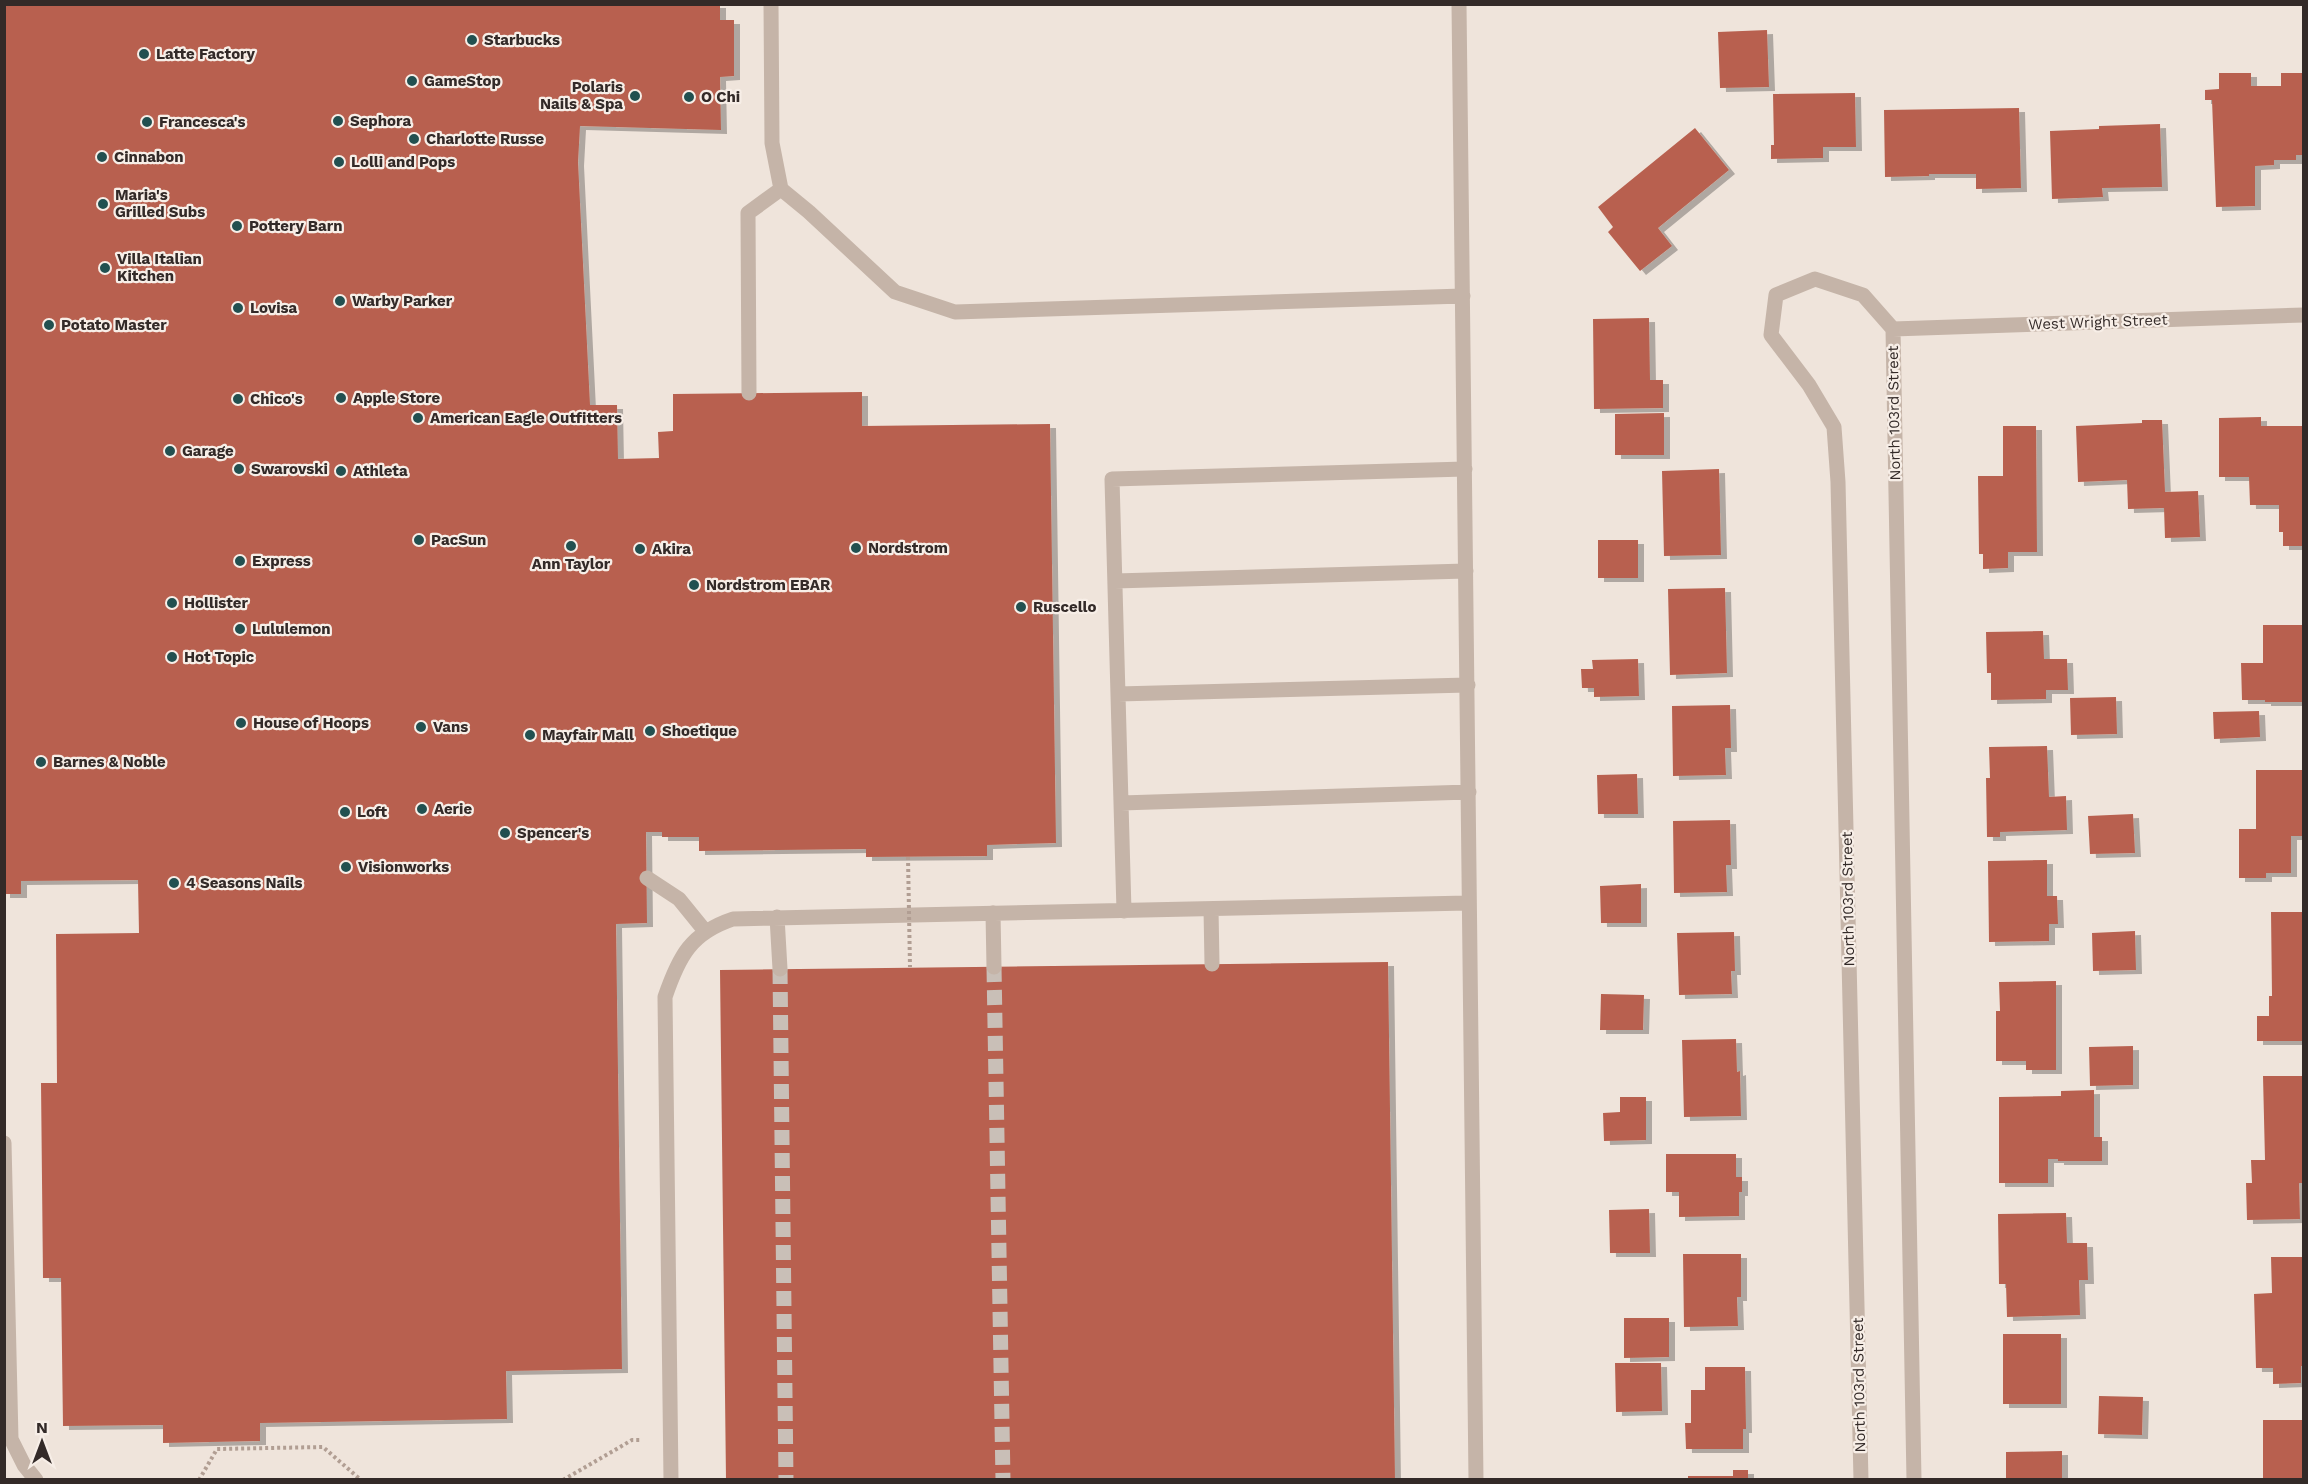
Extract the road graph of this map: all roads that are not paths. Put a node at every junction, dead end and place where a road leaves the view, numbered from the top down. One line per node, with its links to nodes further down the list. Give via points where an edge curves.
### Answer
1 (771, 4): 3 (street, via 772,143)
2 (1460, 4): 4 (street)
3 (781, 189): 4 (street, via 896,292 956,312); 7 (street, via 748,213)
4 (1463, 296): 8 (street)
5 (2304, 315): 6 (street, West Wright Street)
6 (1893, 329): 29 (street, North 103rd Street, via 1863,295 1815,279 1776,295 1771,335 1809,385 1834,427); 30 (street, North 103rd Street)
7 (749, 393)
8 (1465, 469): 9 (street); 10 (street, via 1112,478)
9 (1466, 571): 10 (street); 11 (street)
10 (1115, 581): 12 (street)
11 (1468, 685): 12 (street); 13 (street)
12 (1118, 694): 14 (street)
13 (1469, 792): 14 (street); 16 (street)
14 (1121, 802): 18 (street)
15 (647, 878): 21 (street, via 679,899)
16 (1468, 903): 17 (street); 28 (street)
17 (1211, 909): 18 (street); 22 (street)
18 (1124, 911): 19 (street)
19 (993, 913): 20 (street); 23 (street)
20 (777, 917): 21 (street, via 733,919); 24 (street)
21 (705, 931): 27 (street, via 673,972 665,997)
22 (1212, 964)
23 (994, 967)
24 (780, 969)
25 (4, 1143): 26 (street, via 11,1439)
26 (36, 1479)
27 (670, 1479)
28 (1476, 1479)
29 (1861, 1479)
30 (1914, 1479)

